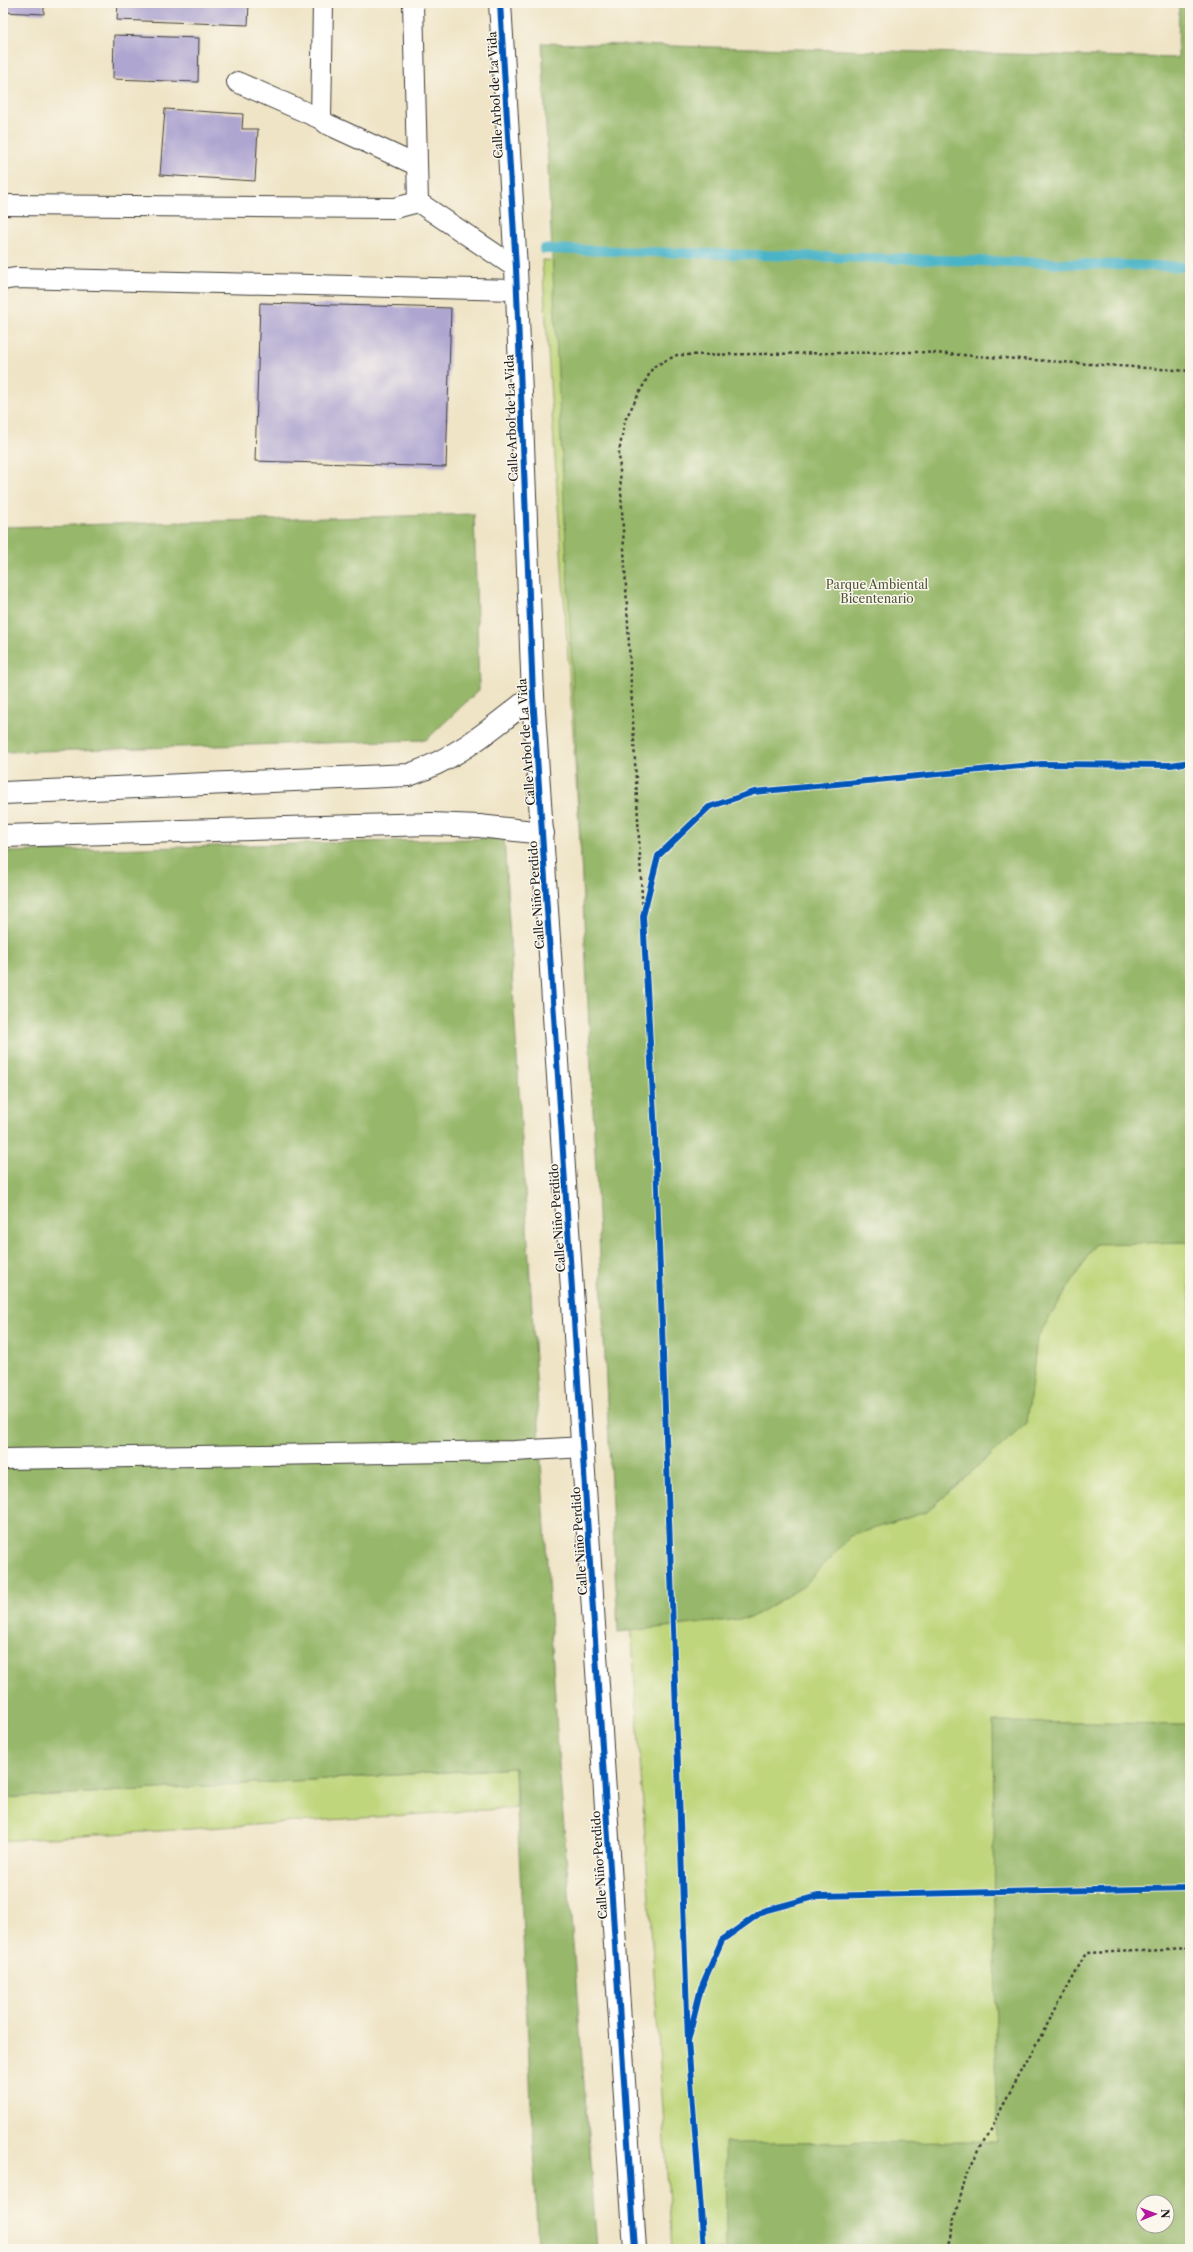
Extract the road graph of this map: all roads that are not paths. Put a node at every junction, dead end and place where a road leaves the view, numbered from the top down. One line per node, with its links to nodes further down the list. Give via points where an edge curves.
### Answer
1 (323, 3): 5 (lane)
2 (413, 3): 6 (lane)
3 (500, 3): 9 (street, Calle Arbol de La Vida)
4 (237, 82): 5 (lane)
5 (321, 119): 6 (lane)
6 (416, 165): 7 (lane)
7 (418, 202): 8 (lane, via 395,208); 9 (lane)
8 (3, 204)
9 (516, 268): 11 (street, Calle Arbol de La Vida)
10 (3, 280): 11 (lane, via 15,278)
11 (517, 290): 12 (street, Calle Arbol de La Vida)
12 (533, 696): 13 (street, via 468,747 446,760 409,775); 14 (street, Calle Arbol de La Vida)
13 (3, 793)
14 (543, 833): 15 (street, via 431,824); 16 (street, Calle Niño Perdido)
15 (3, 836)
16 (584, 1447): 17 (lane, via 514,1451); 18 (street, Calle Niño Perdido)
17 (3, 1459)
18 (635, 2249)

